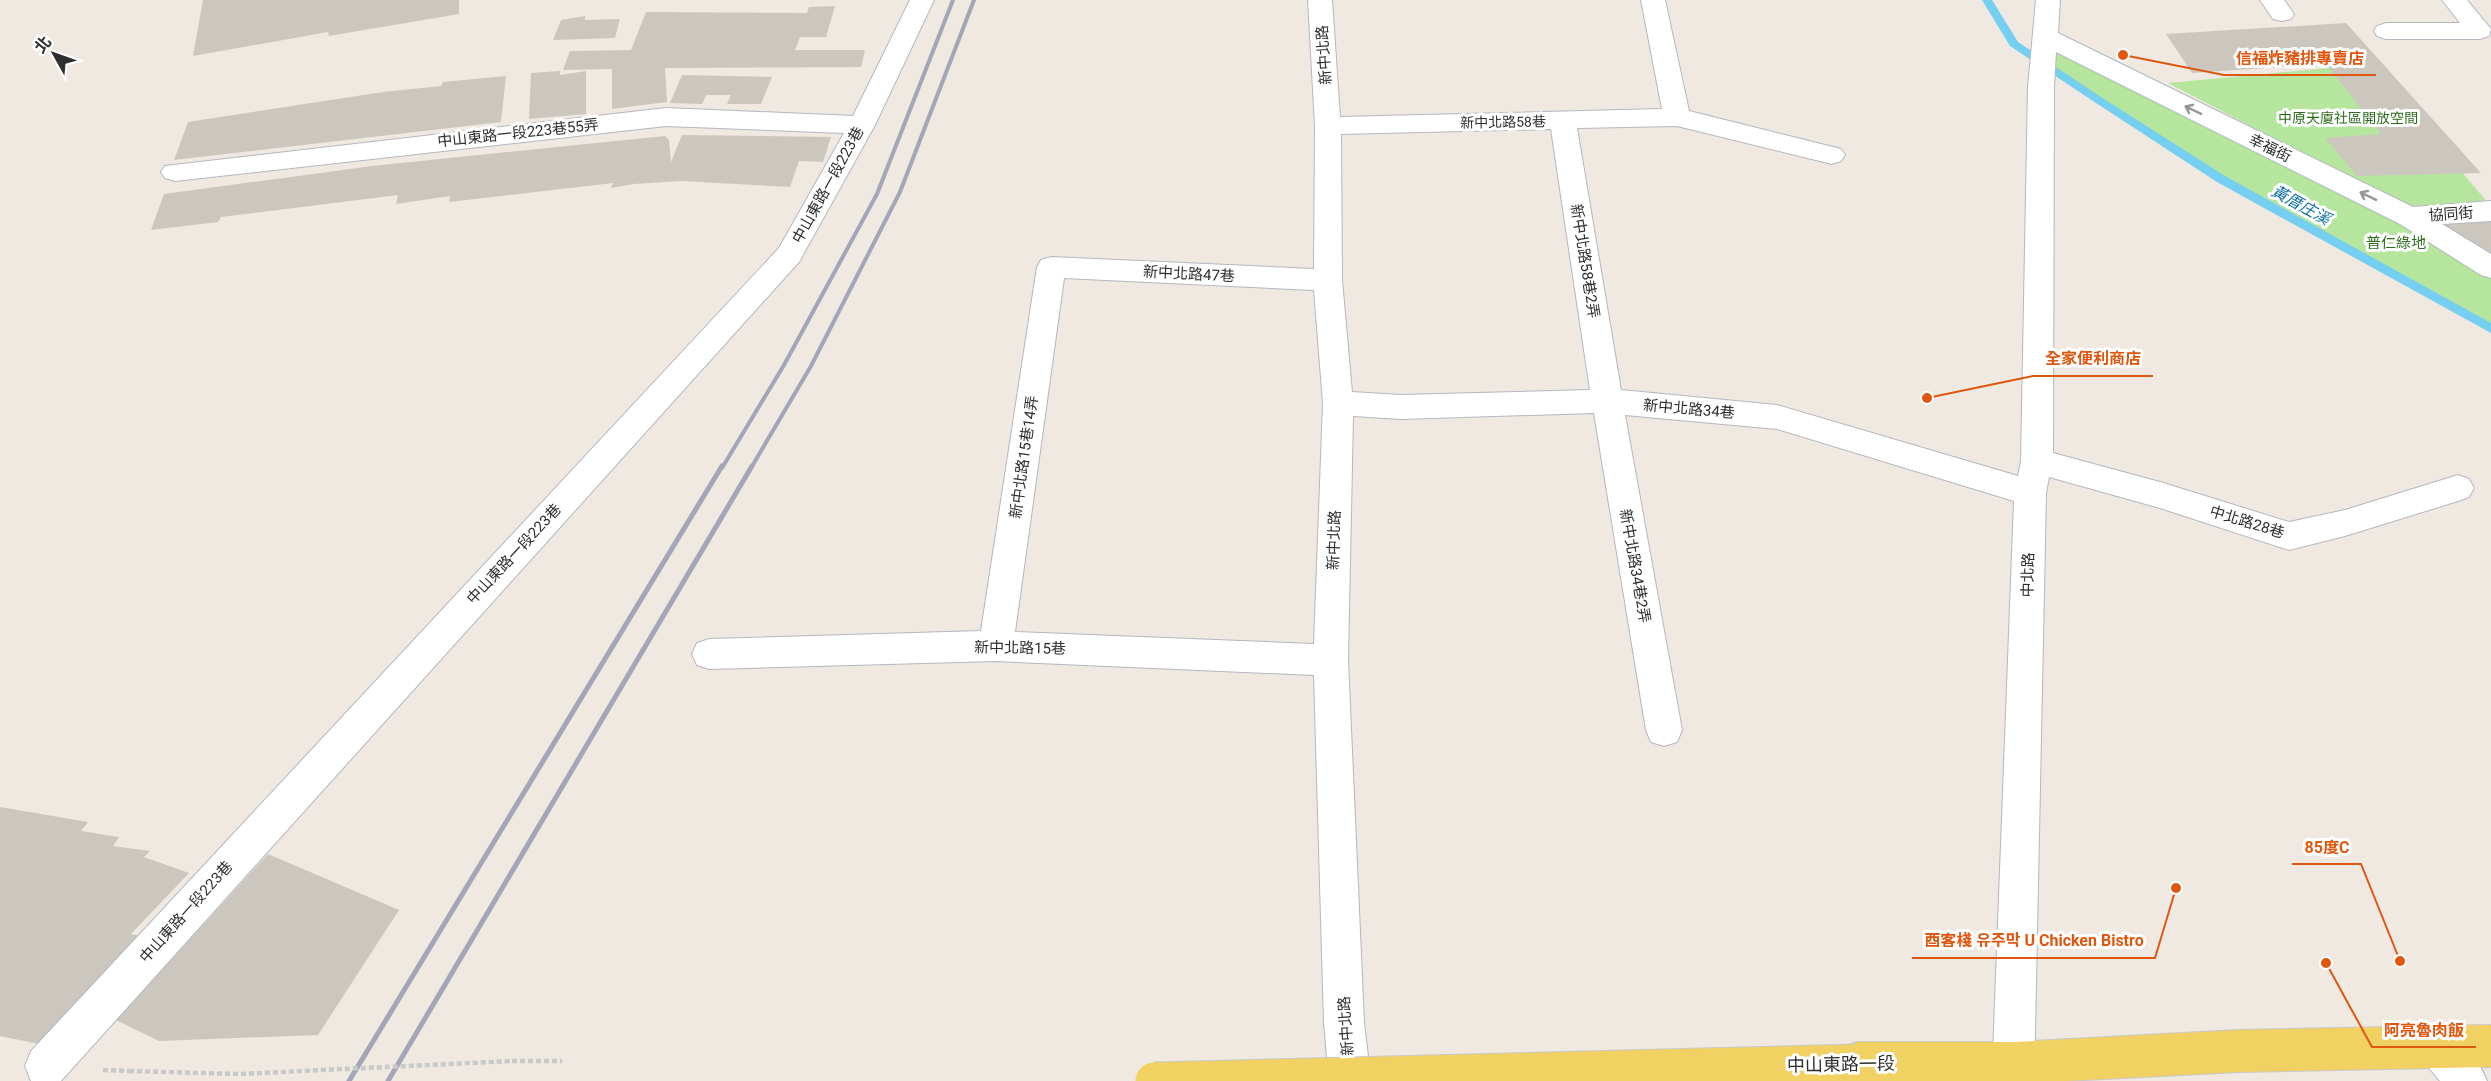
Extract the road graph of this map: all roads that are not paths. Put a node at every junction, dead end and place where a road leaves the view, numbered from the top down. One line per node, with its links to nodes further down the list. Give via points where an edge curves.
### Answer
1 (922, 0): 10 (street, 中山東路一段223巷)
2 (1320, 0): 11 (street, 新中北路)
3 (1653, 0): 8 (street)
4 (2048, 0): 7 (street)
5 (2454, 0): 6 (street, via 2480,31)
6 (2386, 31)
7 (2044, 36): 15 (street, 幸福街, one-way to 7); 21 (street, 中北路, via 2040,87)
8 (1677, 117): 9 (street, 新中北路58巷); 12 (street, 新中北路58巷)
9 (1563, 121): 11 (street, 新中北路58巷); 19 (street, 新中北路58巷2弄)
10 (862, 125): 13 (street, 中山東路一段223巷55弄, via 666,117); 30 (street, 中山東路一段223巷, via 789,255)
11 (1328, 126): 18 (street, 新中北路)
12 (1832, 155)
13 (175, 172)
14 (2491, 211): 15 (street, 協同街)
15 (2410, 217): 17 (street, 幸福街)
16 (1051, 267): 18 (street, 新中北路47巷); 24 (street, 新中北路15巷14弄)
17 (2491, 268)
18 (1328, 280): 20 (street, 新中北路)
19 (1607, 401): 20 (street, 新中北路34巷, via 1401,407); 23 (street, 新中北路34巷, via 1777,417); 27 (street, 新中北路34巷2弄)
20 (1338, 403): 26 (street, 新中北路)
21 (2037, 460): 22 (street, 中北路28巷, via 2289,536); 23 (street, 中北路)
22 (2458, 488)
23 (2030, 493): 31 (street, 中北路)
24 (996, 646): 25 (street, 新中北路15巷); 26 (street, 新中北路15巷)
25 (709, 654)
26 (1331, 660): 33 (street, 新中北路, via 1344,1023)
27 (1664, 730)
28 (2491, 1046): 29 (main road, 中山東路一段)
29 (2439, 1047): 31 (main road, 中山東路一段, via 2239,1051); 34 (street)
30 (46, 1066)
31 (2014, 1072): 32 (main road, 中山東路一段, bridge, via 1857,1063)
32 (1154, 1081)
33 (1350, 1081)
34 (2466, 1081)

